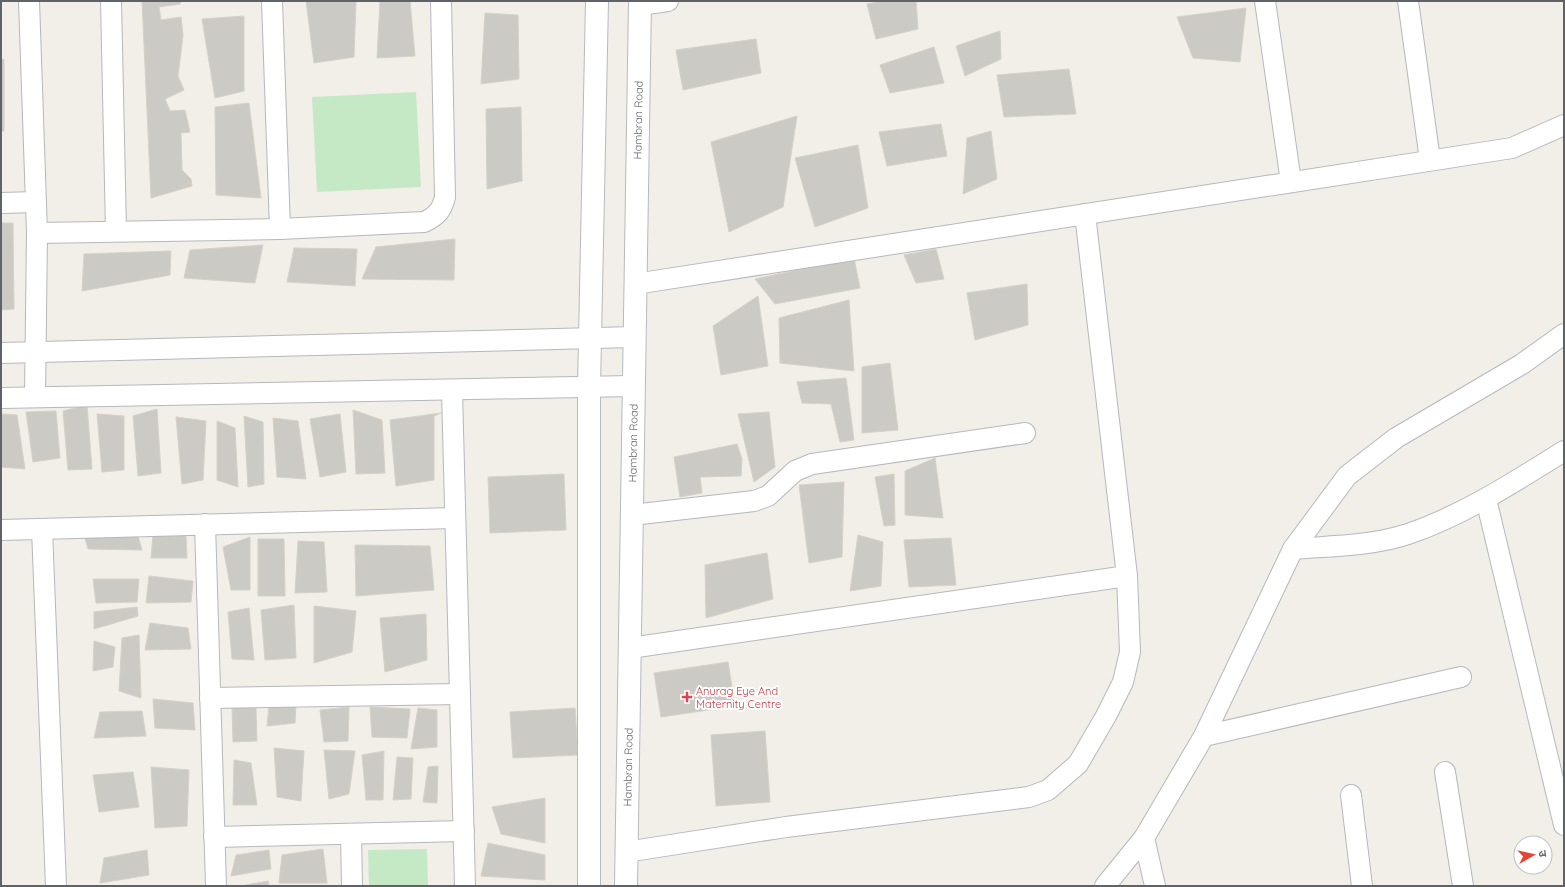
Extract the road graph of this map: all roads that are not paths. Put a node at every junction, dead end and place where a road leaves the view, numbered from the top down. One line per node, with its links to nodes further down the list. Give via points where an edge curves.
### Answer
1 (29, 1): 13 (street)
2 (111, 1): 17 (street)
3 (272, 1): 16 (street)
4 (441, 1): 16 (street, via 445,197 438,214 424,222)
5 (597, 1): 22 (main road)
6 (668, 1): 9 (street)
7 (1266, 1): 12 (street)
8 (1408, 1): 11 (street)
9 (640, 3): 19 (main road, Hambran Road)
10 (1564, 125): 11 (street, via 1512,148)
11 (1430, 160): 12 (street)
12 (1291, 182): 15 (street)
13 (36, 202): 14 (street); 18 (street)
14 (1, 203)
15 (1085, 214): 19 (street); 39 (street)
16 (280, 229): 17 (street)
17 (116, 232): 18 (street)
18 (37, 233): 23 (street)
19 (635, 284): 21 (main road, Hambran Road)
20 (1564, 334): 38 (street, via 1522,364 1396,438 1347,476)
21 (634, 337): 22 (street); 25 (main road, Hambran Road)
22 (590, 338): 23 (street); 26 (main road)
23 (36, 352): 24 (street); 28 (street)
24 (1, 353)
25 (633, 386): 26 (street); 33 (main road, Hambran Road)
26 (589, 387): 27 (street); 57 (main road)
27 (452, 391): 28 (street); 34 (street)
28 (35, 397): 29 (street)
29 (1, 398)
30 (1025, 433): 33 (street, via 812,464 795,471 768,496 754,501)
31 (1564, 451): 32 (street)
32 (1486, 499): 38 (street, via 1453,516 1407,534 1378,541); 47 (street)
33 (632, 515): 40 (main road, Hambran Road)
34 (455, 518): 35 (street); 42 (street)
35 (205, 524): 36 (street); 43 (street)
36 (42, 529): 37 (street); 53 (street)
37 (1, 530)
38 (1293, 549): 44 (street)
39 (1127, 576): 40 (street); 52 (street, via 1130,652 1123,682 1078,764 1048,790 1029,797 786,827)
40 (630, 648): 52 (main road, Hambran Road)
41 (1461, 677): 44 (street)
42 (460, 694): 43 (street); 48 (street)
43 (210, 698): 50 (street)
44 (1204, 736): 51 (street)
45 (1445, 772): 62 (street)
46 (1352, 795): 61 (street)
47 (1564, 825)
48 (464, 831): 49 (street); 56 (street)
49 (351, 834): 50 (street); 55 (street)
50 (214, 837): 54 (street)
51 (1144, 838): 59 (street); 60 (street)
52 (626, 852): 58 (main road, Hambran Road)
53 (56, 886)
54 (216, 886)
55 (352, 886)
56 (465, 886)
57 (589, 886)
58 (626, 886)
59 (1105, 886)
60 (1155, 886)
61 (1362, 886)
62 (1463, 886)

